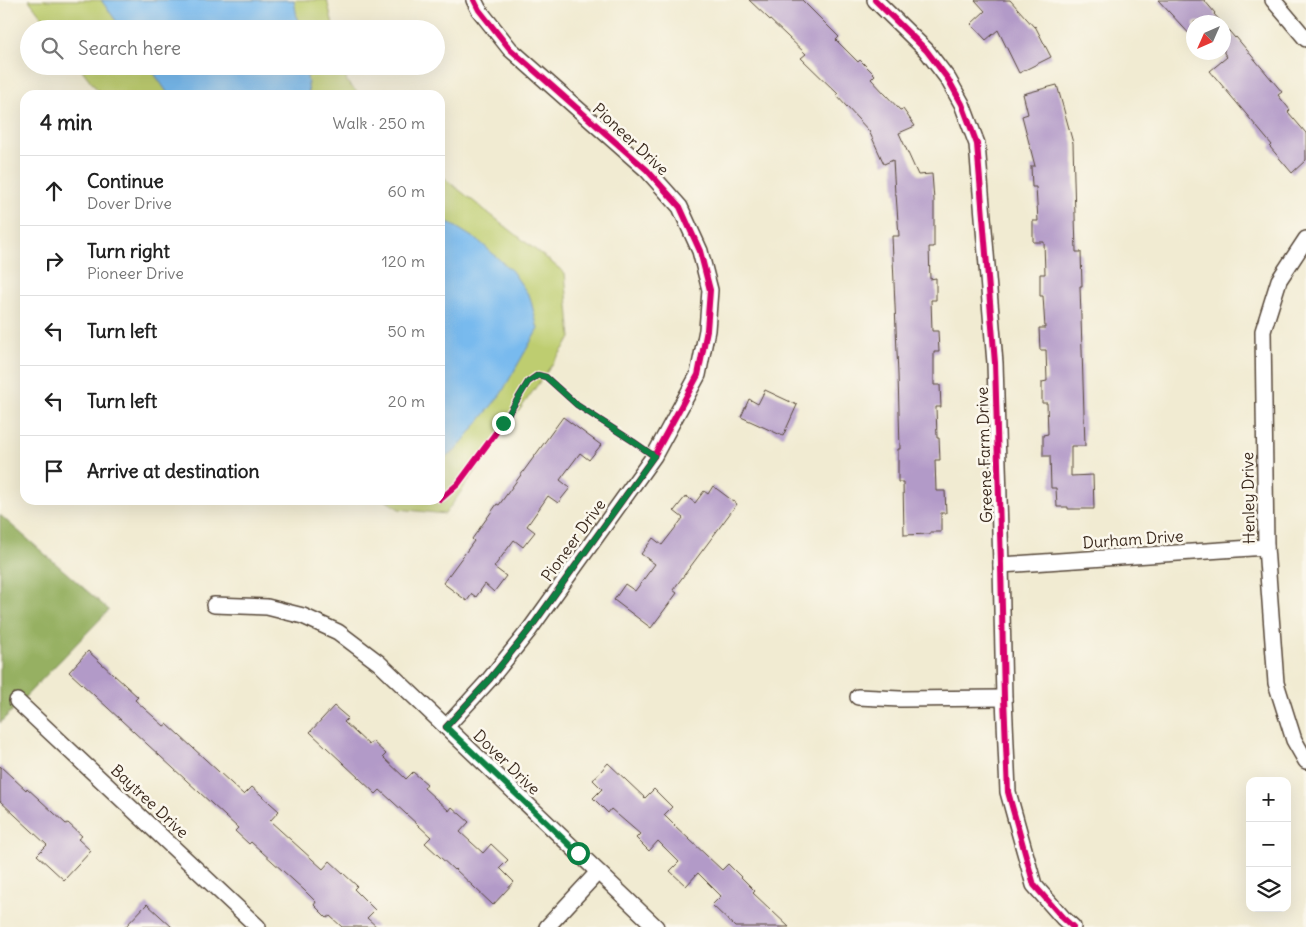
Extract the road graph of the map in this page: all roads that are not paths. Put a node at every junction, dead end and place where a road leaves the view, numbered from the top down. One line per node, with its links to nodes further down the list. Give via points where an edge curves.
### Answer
1 (474, 0): 12 (street, Pioneer Drive, via 510,49 647,170 680,207 700,251 710,290 707,330 698,375 654,456 530,629)
2 (875, 0): 7 (street, Greene Farm Drive, via 926,50 948,79 962,104 976,144 995,363)
3 (1272, 0): 4 (street)
4 (1306, 40)
5 (1306, 239): 6 (street, Henley Drive, via 1279,280 1263,331)
6 (1266, 547): 7 (street, Durham Drive); 13 (street, Henley Drive, via 1276,683 1294,740)
7 (1001, 565): 10 (street, Greene Farm Drive)
8 (214, 604): 12 (street, Dover Drive, via 267,607 303,616 338,632 379,663)
9 (858, 697): 10 (street)
10 (1004, 698): 18 (street, Greene Farm Drive, via 1008,792 1034,885)
11 (17, 701): 15 (street, Baytree Drive)
12 (446, 727): 14 (street, Dover Drive)
13 (1306, 761)
14 (598, 872): 16 (street); 17 (street, Dover Drive)
15 (249, 924)
16 (547, 927)
17 (656, 927)
18 (1073, 927)

